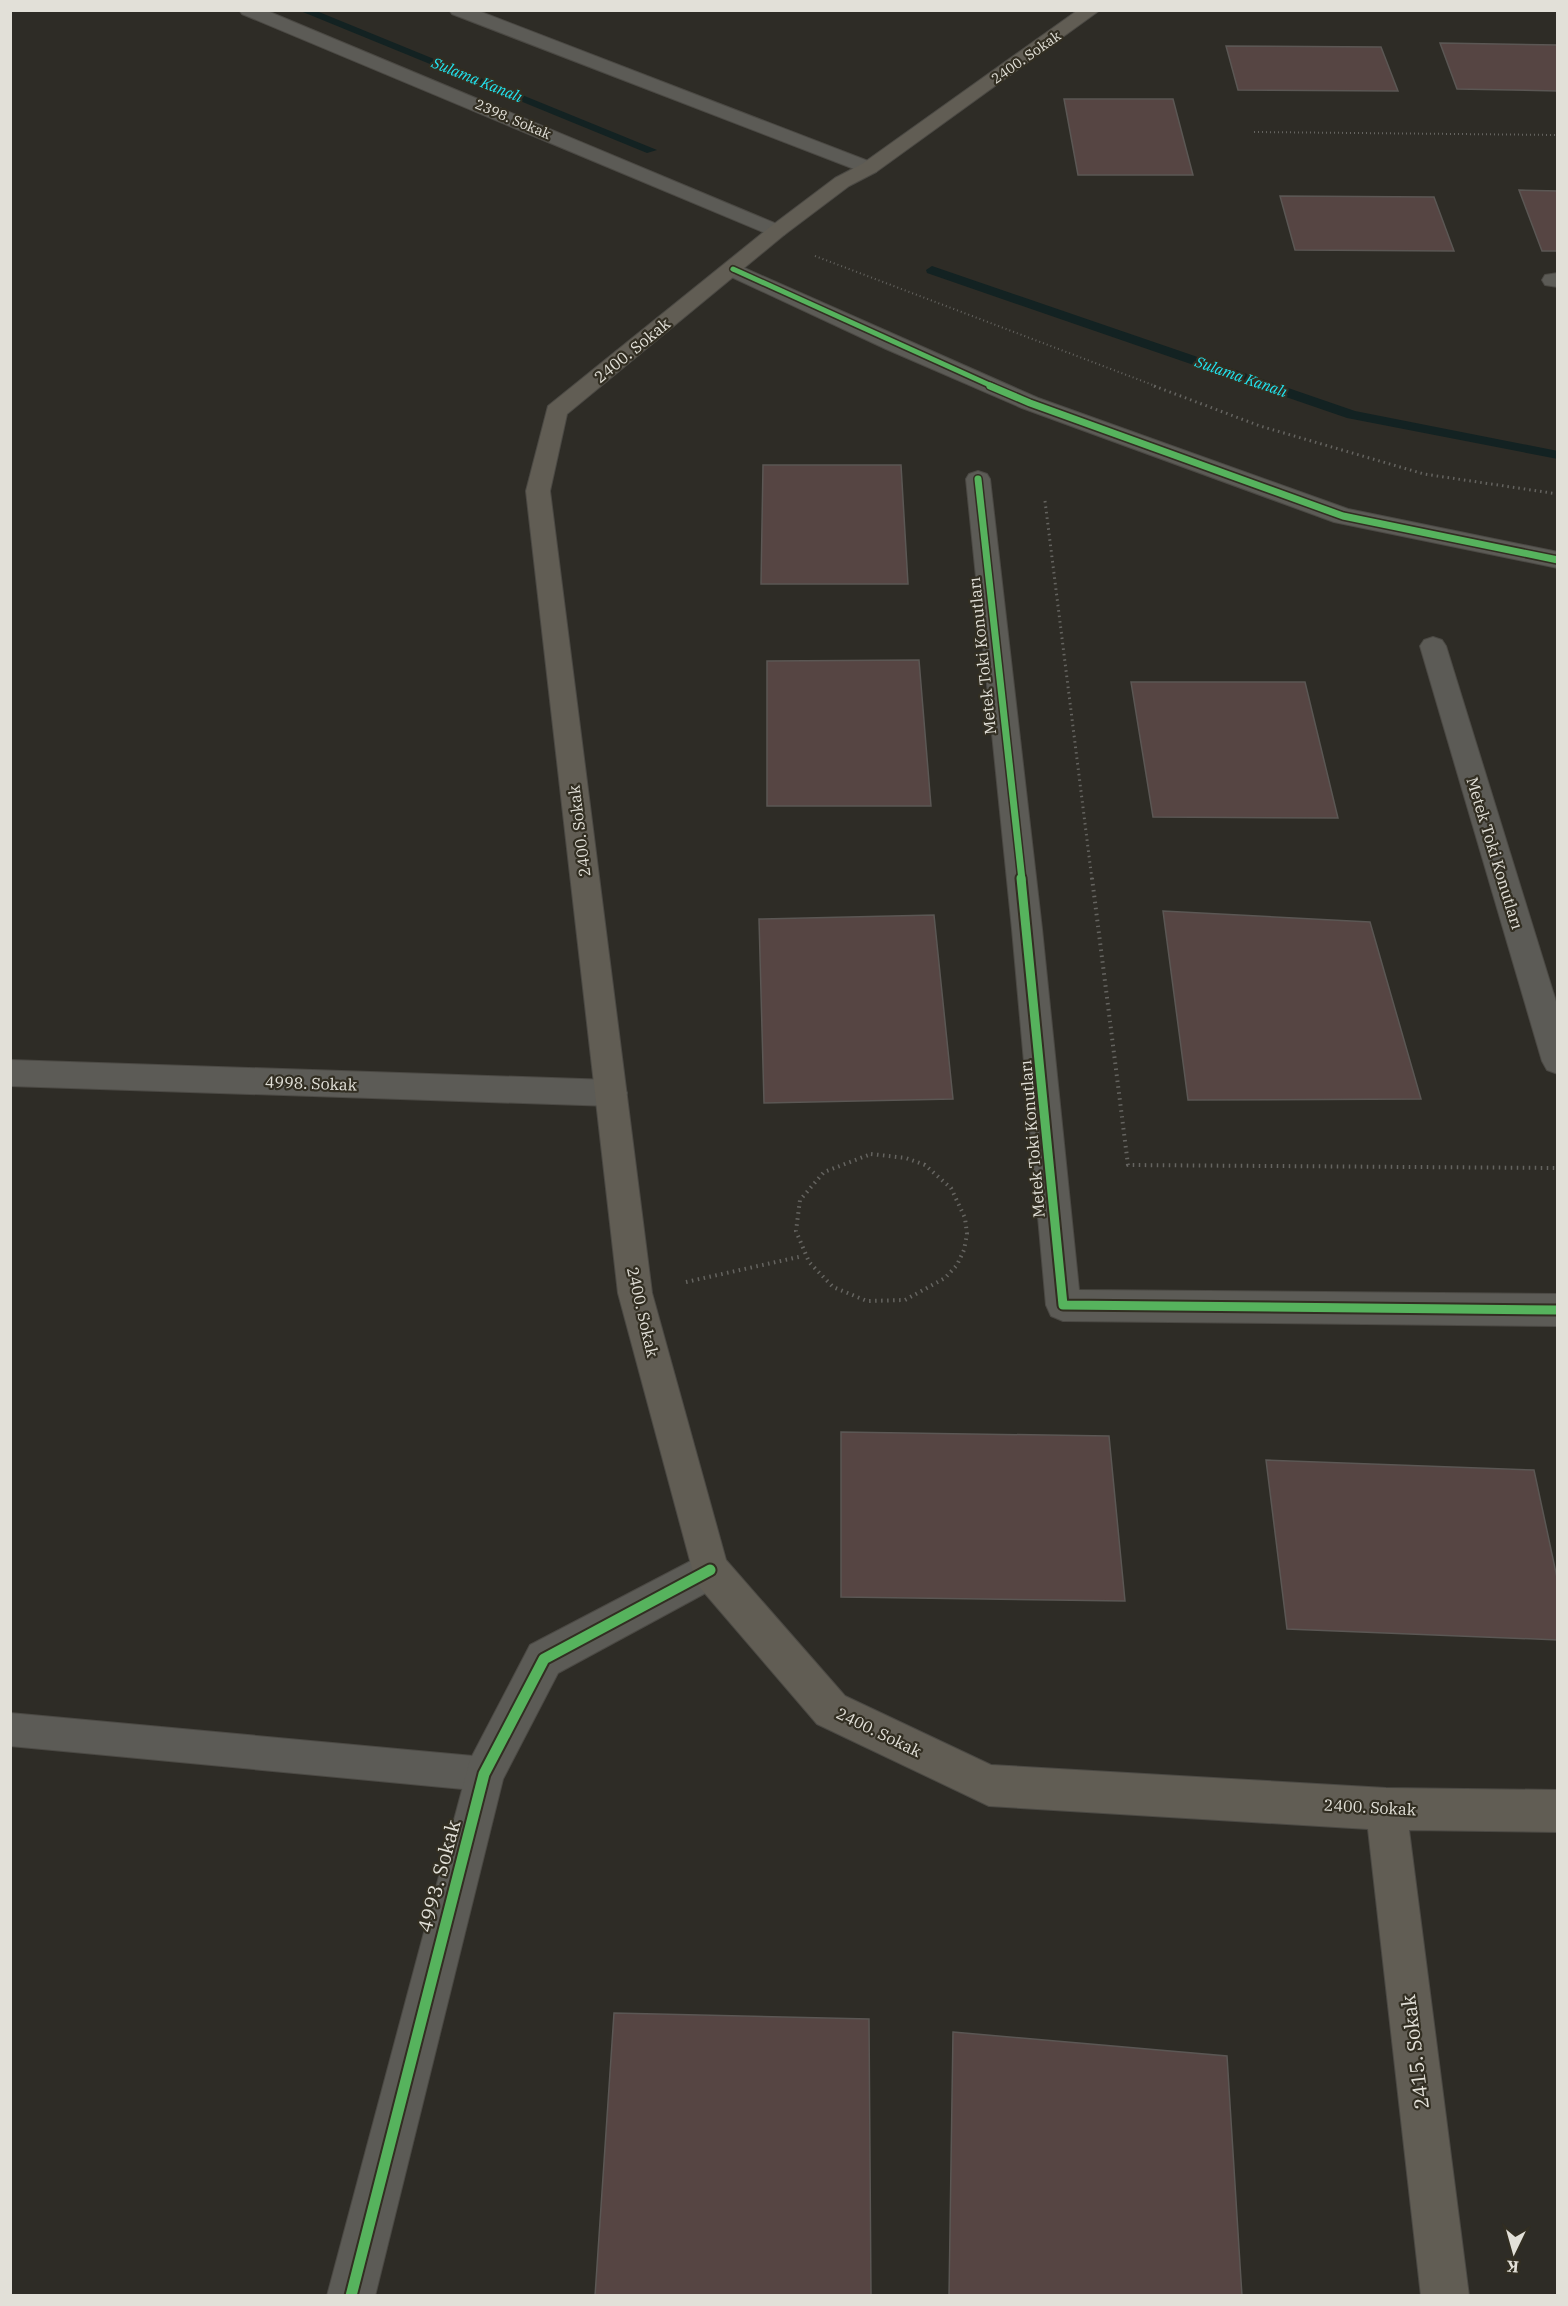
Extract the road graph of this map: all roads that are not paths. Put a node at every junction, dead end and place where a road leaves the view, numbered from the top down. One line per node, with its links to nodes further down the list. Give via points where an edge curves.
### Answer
1 (248, 10): 5 (street, 2398. Sokak)
2 (458, 10): 4 (street)
3 (1091, 10): 4 (main road, 2400. Sokak)
4 (869, 168): 5 (main road, 2400. Sokak, via 842,182)
5 (777, 231): 6 (main road, 2400. Sokak)
6 (733, 269): 8 (street, via 1030,403 1343,516); 12 (main road, 2400. Sokak, via 556,411 538,491)
7 (978, 479): 13 (street, Metek Toki Konutları, via 1063,1305)
8 (1557, 560)
9 (1433, 646): 10 (street, Metek Toki Konutları)
10 (1557, 1061)
11 (10, 1073): 12 (street, 4998. Sokak)
12 (611, 1093): 14 (main road, 2400. Sokak, via 636,1293)
13 (1557, 1310)
14 (711, 1570): 16 (street, 4993. Sokak, via 544,1659); 17 (main road, 2400. Sokak, via 831,1710 989,1785)
15 (10, 1729): 16 (lane)
16 (484, 1774): 19 (street, 4993. Sokak)
17 (1386, 1809): 18 (main road, 2400. Sokak); 20 (main road, 2415. Sokak)
18 (1557, 1811)
19 (351, 2295)
20 (1445, 2295)

